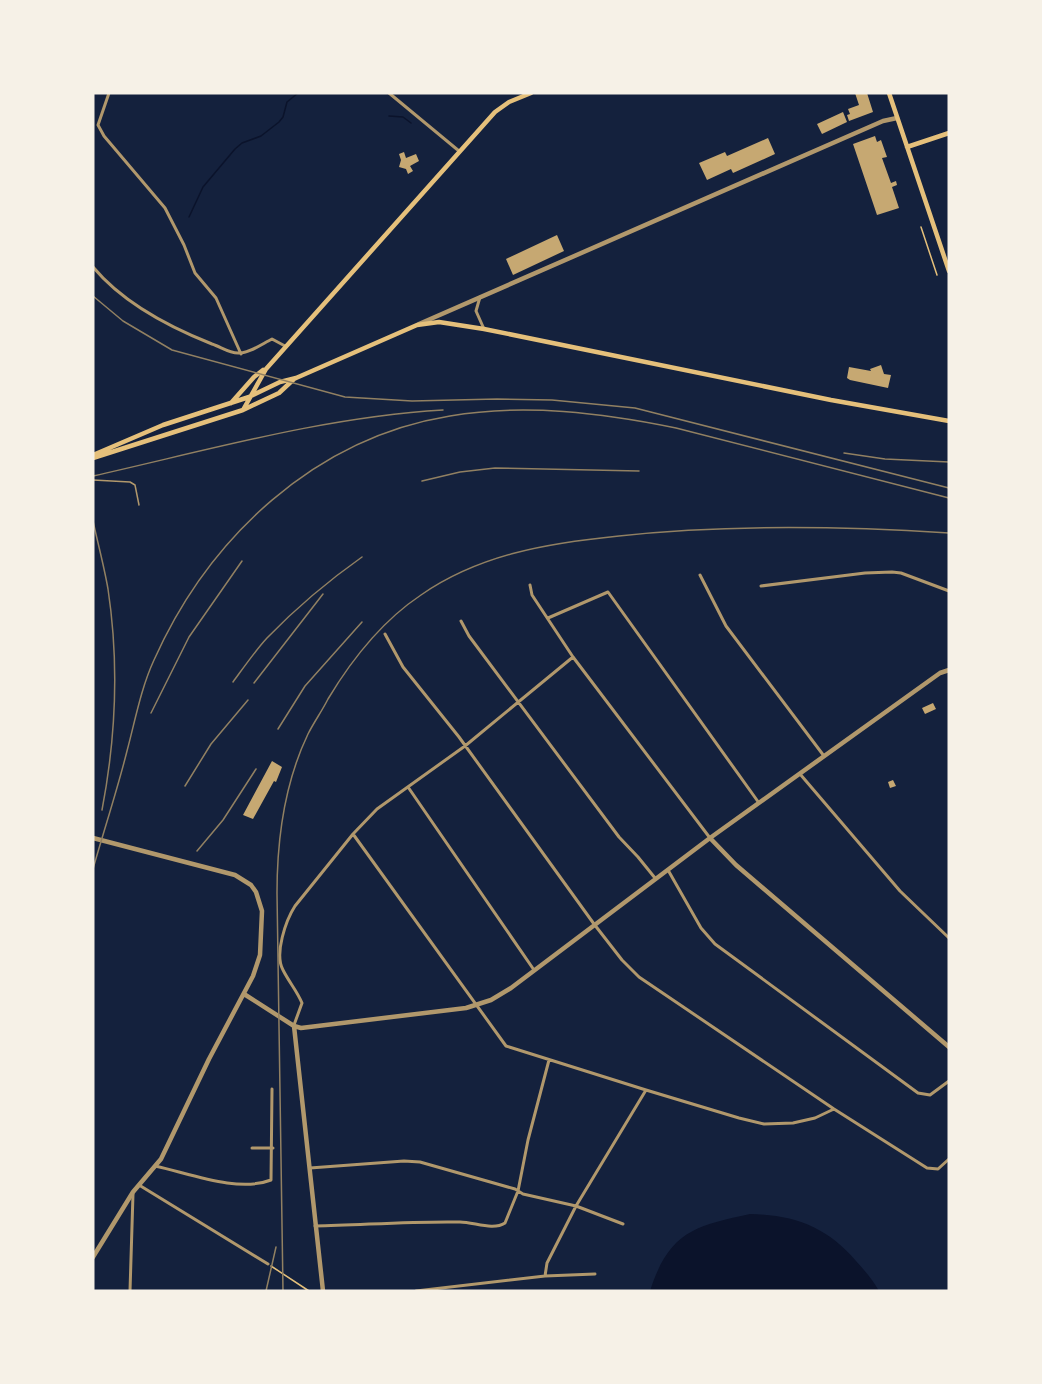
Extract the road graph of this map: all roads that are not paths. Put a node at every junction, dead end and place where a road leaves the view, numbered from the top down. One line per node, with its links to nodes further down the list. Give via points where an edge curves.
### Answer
1 (109, 93): 15 (street, via 98,125 165,208 195,273 216,298)
2 (389, 93): 8 (street)
3 (531, 93): 8 (main road, via 502,106)
4 (889, 93): 5 (main road)
5 (897, 118): 7 (main road); 11 (street)
6 (949, 133): 7 (main road)
7 (907, 147): 10 (main road)
8 (460, 152): 14 (main road)
9 (93, 267): 15 (street, via 121,294 148,312 195,337)
10 (949, 271)
11 (480, 295): 12 (street); 13 (street, via 476,310)
12 (417, 325): 13 (main road, via 439,322); 17 (main road)
13 (484, 329): 24 (main road)
14 (285, 346): 15 (street, via 272,339); 16 (main road)
15 (241, 354)
16 (266, 369): 18 (main road); 21 (main road)
17 (296, 378): 19 (main road); 22 (main road, via 279,393)
18 (258, 381): 19 (main road); 20 (main road)
19 (266, 389): 20 (main road)
20 (249, 397): 21 (main road); 22 (main road)
21 (231, 403): 23 (main road)
22 (243, 410): 25 (main road)
23 (177, 421): 25 (main road, via 174,427); 26 (main road)
24 (949, 421)
25 (178, 431): 26 (main road)
26 (93, 457)
27 (93, 480): 28 (lane, via 135,484)
28 (139, 505)
29 (700, 575): 40 (street, via 726,626)
30 (530, 585): 33 (street, via 532,595)
31 (761, 586): 32 (street, via 892,572)
32 (949, 591)
33 (548, 618): 36 (street); 43 (street, via 608,592)
34 (461, 621): 38 (street)
35 (385, 634): 39 (street, via 403,667)
36 (573, 657): 38 (street); 46 (street)
37 (949, 670): 40 (street)
38 (519, 702): 39 (street); 48 (street, via 619,837)
39 (465, 746): 42 (street); 49 (street)
40 (824, 756): 41 (street)
41 (800, 774): 43 (street); 50 (street, via 900,891)
42 (408, 787): 44 (street, via 376,809); 51 (street)
43 (759, 803): 46 (street)
44 (353, 834): 53 (street); 54 (street, via 295,906 282,931 281,966 302,1003)
45 (93, 838): 52 (street, via 236,875 251,885 260,902 262,933 254,976)
46 (710, 838): 47 (street); 55 (street, via 736,865)
47 (668, 869): 48 (street); 57 (street, via 701,928 715,944 918,1093 930,1095)
48 (655, 878): 49 (street)
49 (594, 924): 51 (street); 60 (street, via 639,977)
50 (949, 938)
51 (534, 970): 53 (street)
52 (244, 994): 54 (street); 64 (street)
53 (477, 1006): 54 (street, via 338,1025); 56 (street, via 506,1046)
54 (294, 1026): 65 (street)
55 (949, 1047)
56 (549, 1060): 59 (street); 67 (street)
57 (949, 1081)
58 (272, 1089): 62 (street)
59 (646, 1090): 60 (street, via 764,1124 815,1119); 69 (street)
60 (834, 1109): 63 (street, via 927,1168 934,1170)
61 (252, 1148): 62 (street)
62 (273, 1148): 64 (street, via 273,1178 268,1182 213,1181)
63 (949, 1159)
64 (155, 1166): 66 (street)
65 (310, 1168): 67 (street, via 420,1162); 71 (street)
66 (139, 1185): 68 (street); 73 (street)
67 (518, 1191): 69 (street); 71 (street, via 508,1220 497,1226 440,1221)
68 (133, 1192): 72 (street); 76 (street)
69 (576, 1206): 70 (street); 75 (street, via 547,1263)
70 (623, 1224)
71 (315, 1226): 77 (street)
72 (93, 1257)
73 (268, 1264)
74 (595, 1274): 75 (street)
75 (545, 1276): 78 (street)
76 (130, 1291)
77 (323, 1291)
78 (416, 1291)

